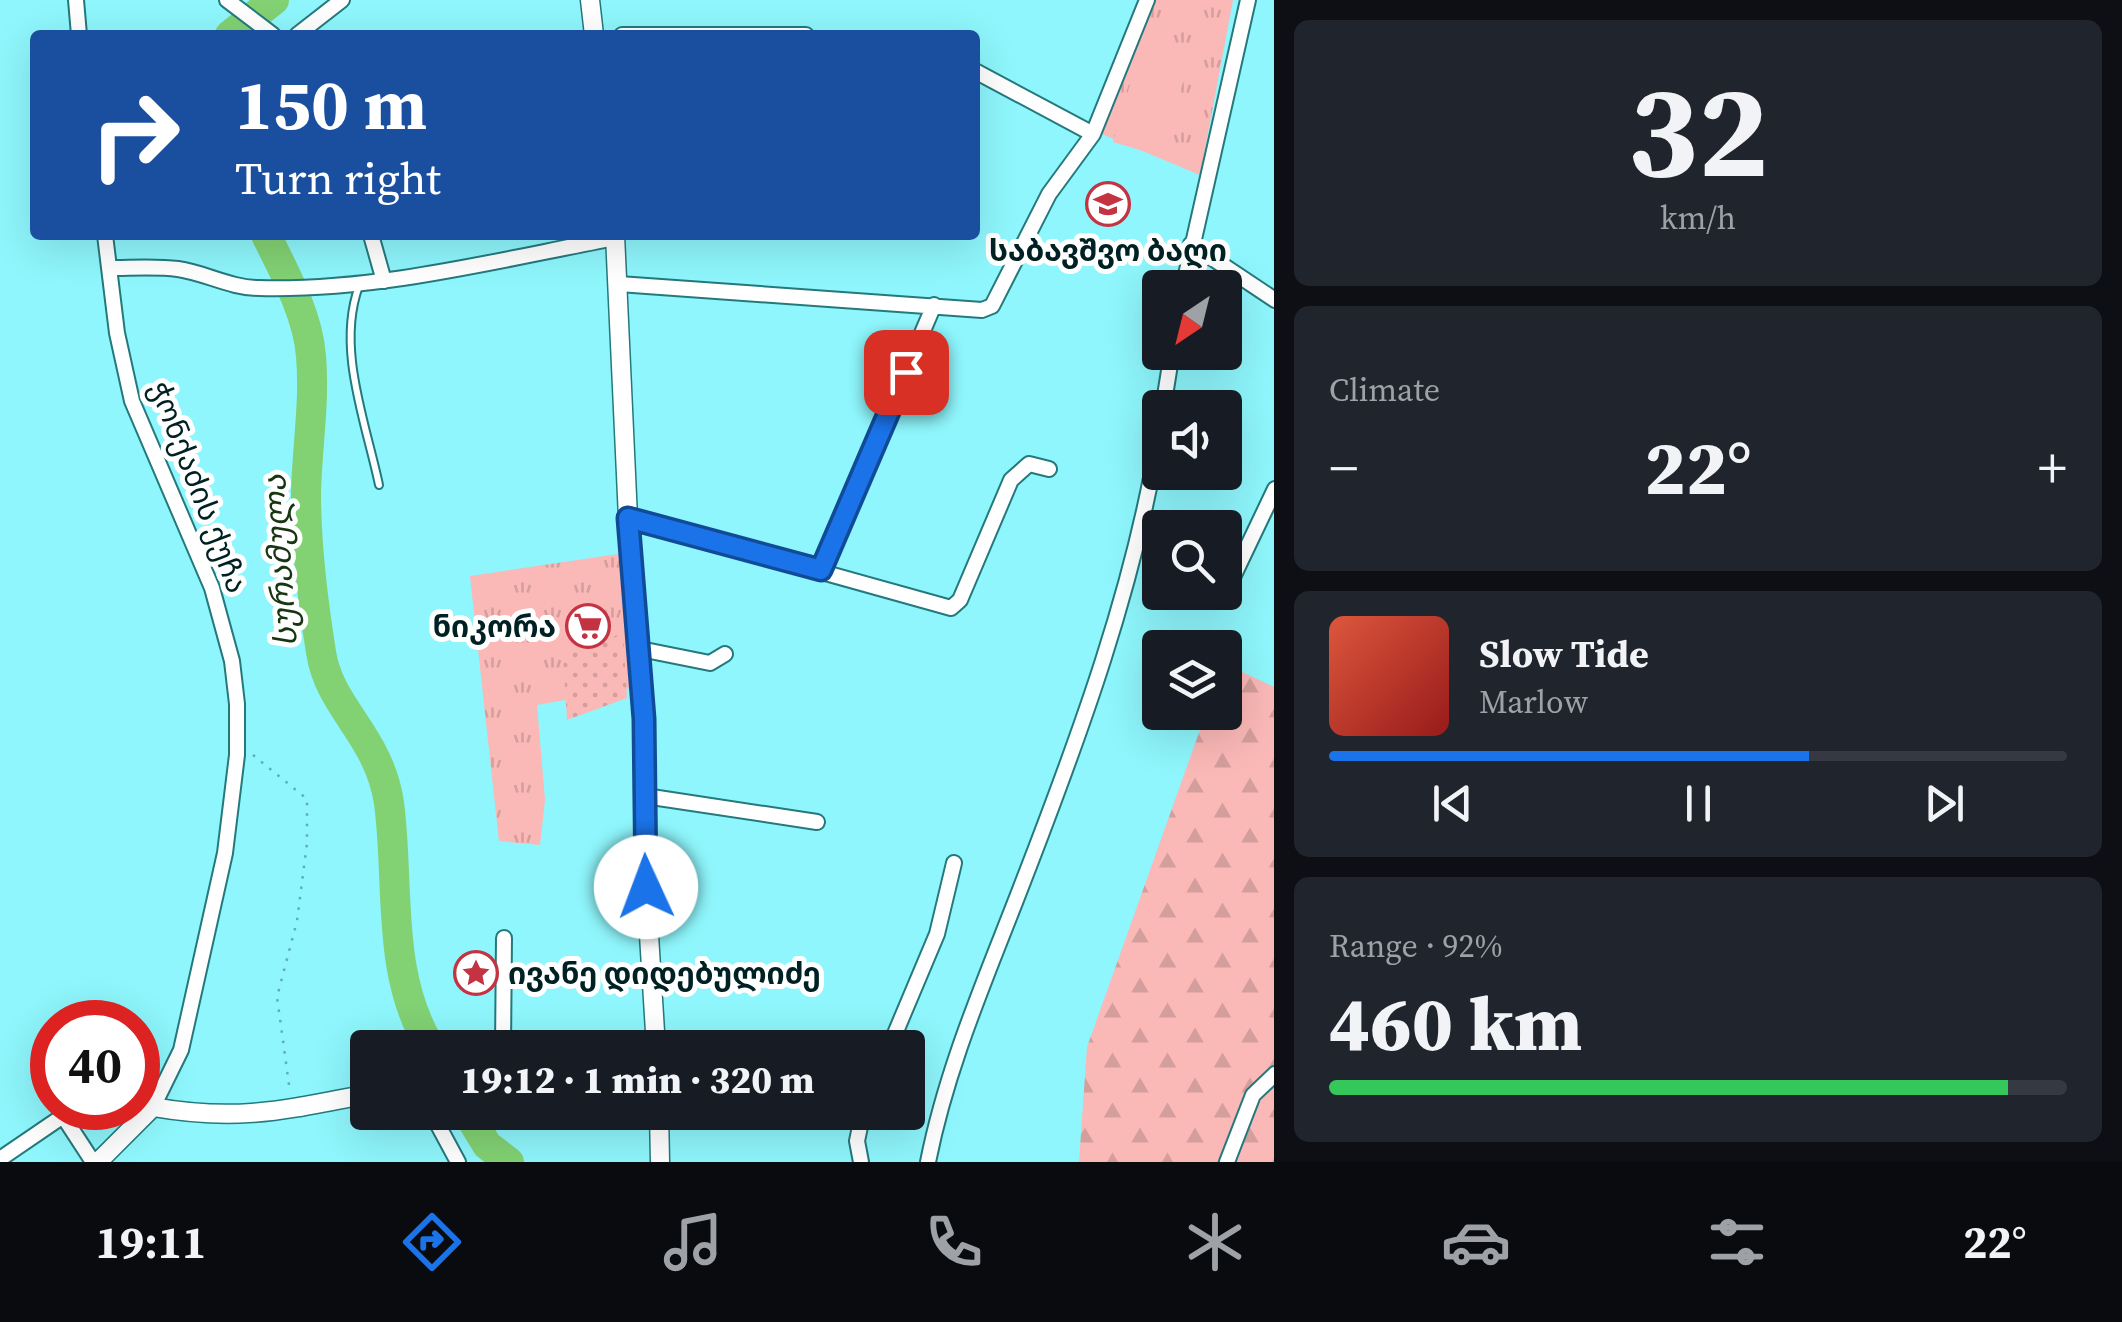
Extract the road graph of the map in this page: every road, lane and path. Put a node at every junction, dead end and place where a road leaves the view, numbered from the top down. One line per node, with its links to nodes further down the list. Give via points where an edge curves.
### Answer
1 (76, 0): 7 (street)
2 (227, 0): 8 (street)
3 (342, 0): 9 (street)
4 (590, 0): 10 (street)
5 (1147, 0): 12 (street)
6 (1248, 0): 17 (street)
7 (79, 30)
8 (266, 30)
9 (303, 30)
10 (593, 30)
11 (980, 74): 12 (street)
12 (1094, 134): 24 (street, via 1049,194 999,298 982,310)
13 (105, 240): 18 (street, ჭონქაძის ქუჩა)
14 (372, 240): 20 (street)
15 (594, 240): 20 (street)
16 (615, 240): 22 (street)
17 (1191, 244): 19 (street); 23 (street)
18 (109, 268): 21 (street, via 179,269 257,288); 34 (street, ჭონქაძის ქუჩა, via 132,401 212,588 232,660)
19 (1187, 270)
20 (384, 281): 21 (street)
21 (360, 283): 26 (lane, via 349,345)
22 (619, 284): 24 (street); 29 (street)
23 (1274, 300)
24 (934, 305): 31 (street)
25 (1049, 469): 31 (street, via 1029,464 1011,480 951,608)
26 (379, 485)
27 (1274, 489): 30 (street)
28 (1149, 490): 56 (street, via 1098,669 952,1065)
29 (628, 518): 31 (street); 32 (street)
30 (1242, 559)
31 (821, 570)
32 (640, 650): 33 (street, via 710,663); 35 (street)
33 (725, 654)
34 (237, 755): 43 (street, ჭონქაძის ქუჩა, via 226,853 181,1050); 46 (path, via 250,752 307,799 297,921 276,997)
35 (645, 796): 36 (street); 40 (street)
36 (817, 822)
37 (954, 862): 41 (street, via 937,934)
38 (504, 938): 39 (street)
39 (503, 1030)
40 (655, 1030)
41 (897, 1030)
42 (1274, 1074): 57 (street, via 1252,1095)
43 (160, 1094)
44 (350, 1098): 46 (street)
45 (160, 1108): 46 (street, via 213,1118)
46 (292, 1109)
47 (130, 1130): 52 (street)
48 (441, 1130): 53 (street)
49 (659, 1130): 54 (street)
50 (859, 1130): 55 (street)
51 (0, 1159): 52 (street, via 63,1116)
52 (96, 1162)
53 (458, 1162)
54 (660, 1162)
55 (861, 1162)
56 (928, 1162)
57 (1226, 1162)

